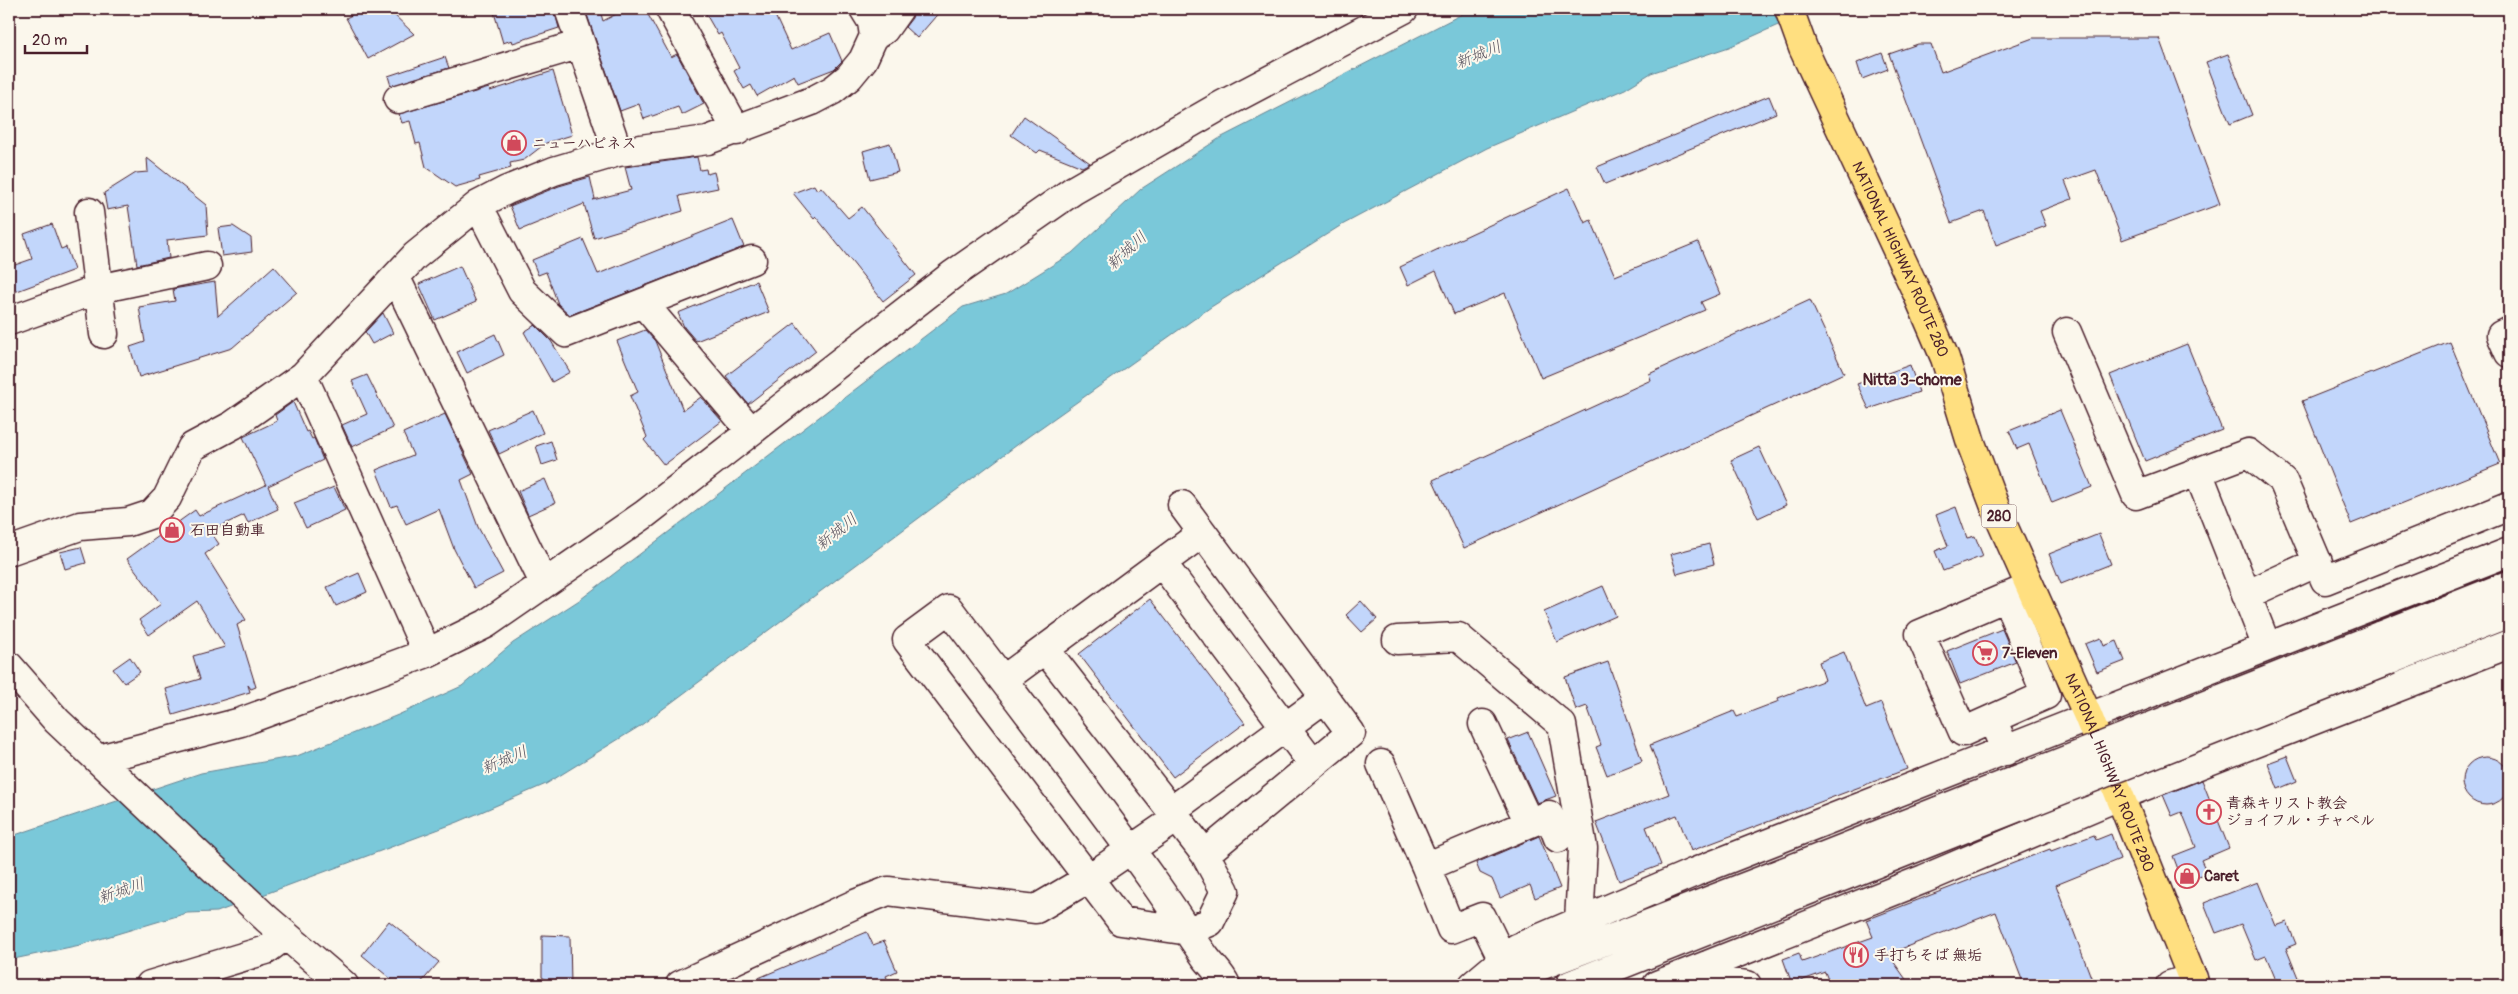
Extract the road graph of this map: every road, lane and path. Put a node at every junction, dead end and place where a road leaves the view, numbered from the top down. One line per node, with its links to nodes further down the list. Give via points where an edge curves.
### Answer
1 (569, 9): 8 (street)
2 (670, 9): 10 (street)
3 (864, 9): 7 (street, via 872,22)
4 (899, 9): 7 (street, via 884,30)
5 (1404, 9): 25 (street, via 1222,105 1074,190 952,275)
6 (1789, 9): 36 (highway, NATIONAL HIGHWAY ROUTE 280 / 280, via 1803,48 1941,350 1997,512)
7 (874, 36): 10 (street, via 863,60 849,78 833,90)
8 (581, 44): 9 (street); 11 (street)
9 (398, 99)
10 (737, 131): 11 (street, via 708,140)
11 (618, 152): 12 (street, via 554,171)
12 (478, 205): 16 (street, via 415,256); 18 (street, via 522,291 566,333)
13 (89, 212): 17 (street)
14 (752, 260): 18 (street)
15 (207, 266): 17 (street)
16 (396, 278): 24 (street); 34 (street)
17 (98, 289): 19 (street); 22 (street)
18 (643, 303): 25 (street)
19 (9, 321)
20 (2509, 331): 23 (street, via 2501,335)
21 (2067, 332): 26 (street, via 2136,495)
22 (104, 334)
23 (2509, 353)
24 (303, 376): 30 (street, via 233,425 192,447 167,498 152,514 128,522 80,526); 44 (street)
25 (751, 431): 34 (street, via 645,514)
26 (2198, 472): 32 (street, via 2248,453 2283,480); 37 (street)
27 (1182, 505): 29 (street)
28 (2509, 506): 32 (street, via 2325,580)
29 (1202, 533): 33 (street); 47 (street)
30 (9, 552)
31 (2509, 552): 41 (street)
32 (2318, 562): 37 (street)
33 (1162, 563): 43 (street); 51 (street)
34 (544, 583): 44 (street, via 486,624)
35 (2509, 585): 42 (street)
36 (2018, 592): 48 (highway, NATIONAL HIGHWAY ROUTE 280 / 280); 49 (street, via 2046,695); 49 (street, via 1920,634 1963,732)
37 (2246, 595): 41 (street)
38 (2509, 613): 42 (street)
39 (1397, 640): 64 (street, via 1458,637 1562,725 1583,848)
40 (2509, 644): 56 (street)
41 (2267, 648): 48 (street)
42 (2385, 648): 77 (street, bridge, via 1804,864); 78 (street, bridge, via 1814,888)
43 (1045, 649): 46 (street); 57 (street)
44 (427, 653): 53 (street, via 241,722)
45 (9, 666): 53 (street)
46 (1003, 680): 60 (street); 63 (street, via 949,608 907,640)
47 (1325, 698): 51 (street); 54 (street, via 1351,733)
48 (2088, 716): 52 (street); 56 (highway, NATIONAL HIGHWAY ROUTE 280 / 280)
49 (1992, 720): 52 (street)
50 (1483, 724): 58 (street)
51 (1285, 727): 54 (street); 57 (street)
52 (2006, 751): 64 (street, via 1695,872)
53 (102, 762): 65 (street)
54 (1313, 764): 61 (street)
55 (1381, 764): 62 (street)
56 (2119, 796): 69 (street, via 1924,879); 70 (highway, NATIONAL HIGHWAY ROUTE 280 / 280)
57 (1174, 815): 60 (street); 61 (street)
58 (1529, 823): 59 (street, via 1548,815); 62 (street)
59 (1558, 838)
60 (1130, 849): 63 (street); 66 (street)
61 (1205, 854): 66 (street, via 1225,891 1210,922)
62 (1426, 867): 68 (street, via 1451,929 1482,917)
63 (1089, 878): 66 (street, via 1121,921); 73 (street, via 1036,909 888,892 855,904)
64 (1579, 921): 68 (street, via 1517,948)
65 (276, 927): 71 (street, via 266,950); 72 (street)
66 (1189, 931): 67 (street)
67 (1206, 957): 74 (street); 75 (street)
68 (1503, 960): 76 (street)
69 (1710, 964): 79 (street); 80 (street, via 1728,982)
70 (2186, 983)
71 (150, 985)
72 (344, 985)
73 (680, 985)
74 (1210, 985)
75 (1226, 985)
76 (1473, 985)
77 (1491, 985)
78 (1570, 985)
79 (1657, 985)
80 (1747, 985)

